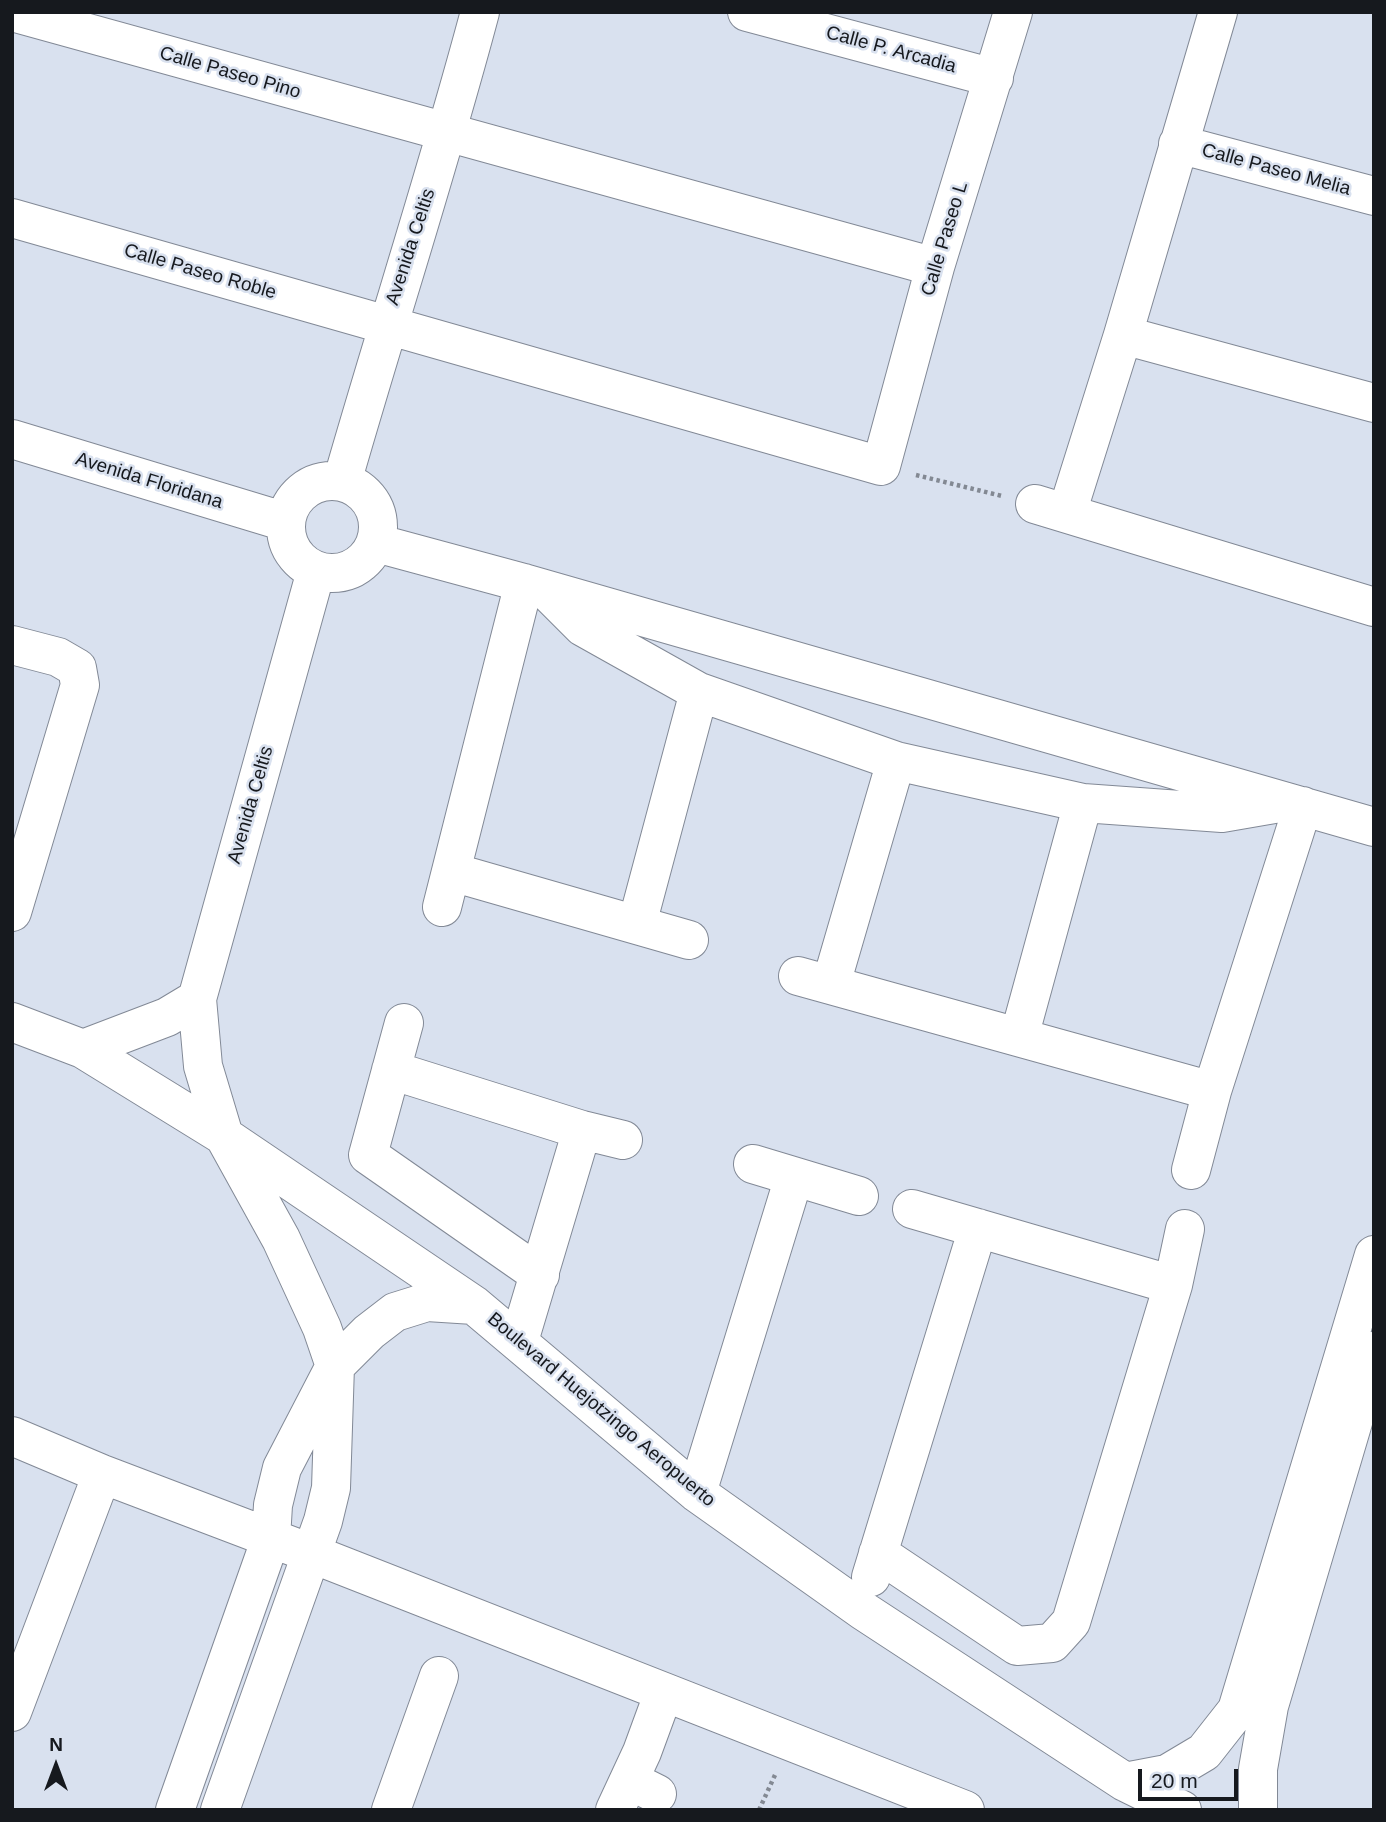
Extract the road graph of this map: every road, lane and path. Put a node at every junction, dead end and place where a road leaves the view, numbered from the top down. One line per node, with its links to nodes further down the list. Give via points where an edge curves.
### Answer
1 (12, 12): 7 (street, Calle Paseo Pino)
2 (480, 12): 7 (street, Avenida Celtis)
3 (747, 12): 6 (street, Calle P. Arcadia)
4 (1013, 12): 6 (street, Calle Paseo L)
5 (1218, 12): 8 (street)
6 (994, 78): 11 (street, Calle Paseo L)
7 (447, 133): 11 (street, Calle Paseo Pino); 12 (street, Avenida Celtis)
8 (1178, 144): 9 (street, Calle Paseo Melia); 13 (street)
9 (1374, 196)
10 (12, 218): 12 (street, Calle Paseo Roble)
11 (935, 267): 16 (street, Calle Paseo L)
12 (387, 325): 16 (street, Calle Paseo Roble); 17 (street, Avenida Celtis)
13 (1123, 335): 14 (street); 18 (street)
14 (1374, 403)
15 (12, 439): 19 (street, Avenida Floridana)
16 (881, 466): 18 (path)
17 (342, 482): 19 (street, via 312,485 290,507); 20 (street, via 357,488 377,512)
18 (1051, 509): 23 (street)
19 (286, 522): 21 (street, via 288,542 299,559)
20 (376, 543): 21 (street, via 352,569 334,574); 22 (street)
21 (316, 571): 33 (street, Avenida Celtis)
22 (535, 586): 25 (street, via 583,627); 28 (street); 31 (street, via 447,890)
23 (1374, 607)
24 (12, 645): 30 (street, via 58,657 77,668 80,685)
25 (699, 692): 26 (street); 31 (street)
26 (897, 761): 27 (street); 36 (street, via 815,980)
27 (1083, 803): 28 (street, via 1222,813); 36 (street)
28 (1295, 804): 29 (street); 39 (street)
29 (1374, 827)
30 (12, 912)
31 (637, 924): 32 (street)
32 (689, 940)
33 (197, 999): 37 (street, via 167,1017); 41 (street, via 203,1066)
34 (12, 1022): 37 (street, Boulevard Huejotzingo Aeropuerto)
35 (404, 1023): 38 (street)
36 (1019, 1037): 39 (street)
37 (83, 1049): 41 (street, Boulevard Huejotzingo Aeropuerto)
38 (391, 1070): 40 (street); 51 (street, via 368,1155)
39 (1212, 1091): 44 (street)
40 (582, 1130): 42 (street); 51 (street)
41 (224, 1136): 53 (street, Boulevard Huejotzingo Aeropuerto); 56 (street, via 281,1239)
42 (623, 1140)
43 (753, 1164): 45 (street)
44 (1191, 1170)
45 (794, 1177): 46 (street); 59 (street)
46 (859, 1196)
47 (912, 1209): 48 (street)
48 (978, 1228): 52 (street); 62 (street)
49 (1185, 1229): 52 (street)
50 (1374, 1255): 67 (street, via 1237,1710 1204,1752 1167,1774)
51 (540, 1275): 54 (street)
52 (1173, 1285): 62 (street, via 1071,1622 1052,1643 1017,1646)
53 (474, 1305): 54 (street, Boulevard Huejotzingo Aeropuerto); 56 (street, via 428,1302 395,1312)
54 (519, 1340): 59 (street, Boulevard Huejotzingo Aeropuerto)
55 (1374, 1351): 74 (street, via 1269,1706 1258,1769)
56 (335, 1366): 60 (street, via 282,1468 272,1505); 61 (street, via 331,1488)
57 (12, 1436): 58 (street)
58 (102, 1474): 60 (street); 66 (street)
59 (697, 1493): 63 (street, Boulevard Huejotzingo Aeropuerto)
60 (271, 1538): 61 (street); 70 (street)
61 (310, 1553): 65 (street); 71 (street)
62 (878, 1553): 63 (street)
63 (862, 1610): 67 (street, Boulevard Huejotzingo Aeropuerto)
64 (439, 1676): 72 (street)
65 (664, 1692): 68 (street); 73 (street)
66 (12, 1712)
67 (1125, 1782): 69 (street, Boulevard Huejotzingo Aeropuerto)
68 (631, 1799)
69 (1181, 1809)
70 (175, 1810)
71 (219, 1810)
72 (391, 1810)
73 (965, 1810)
74 (1258, 1810)

